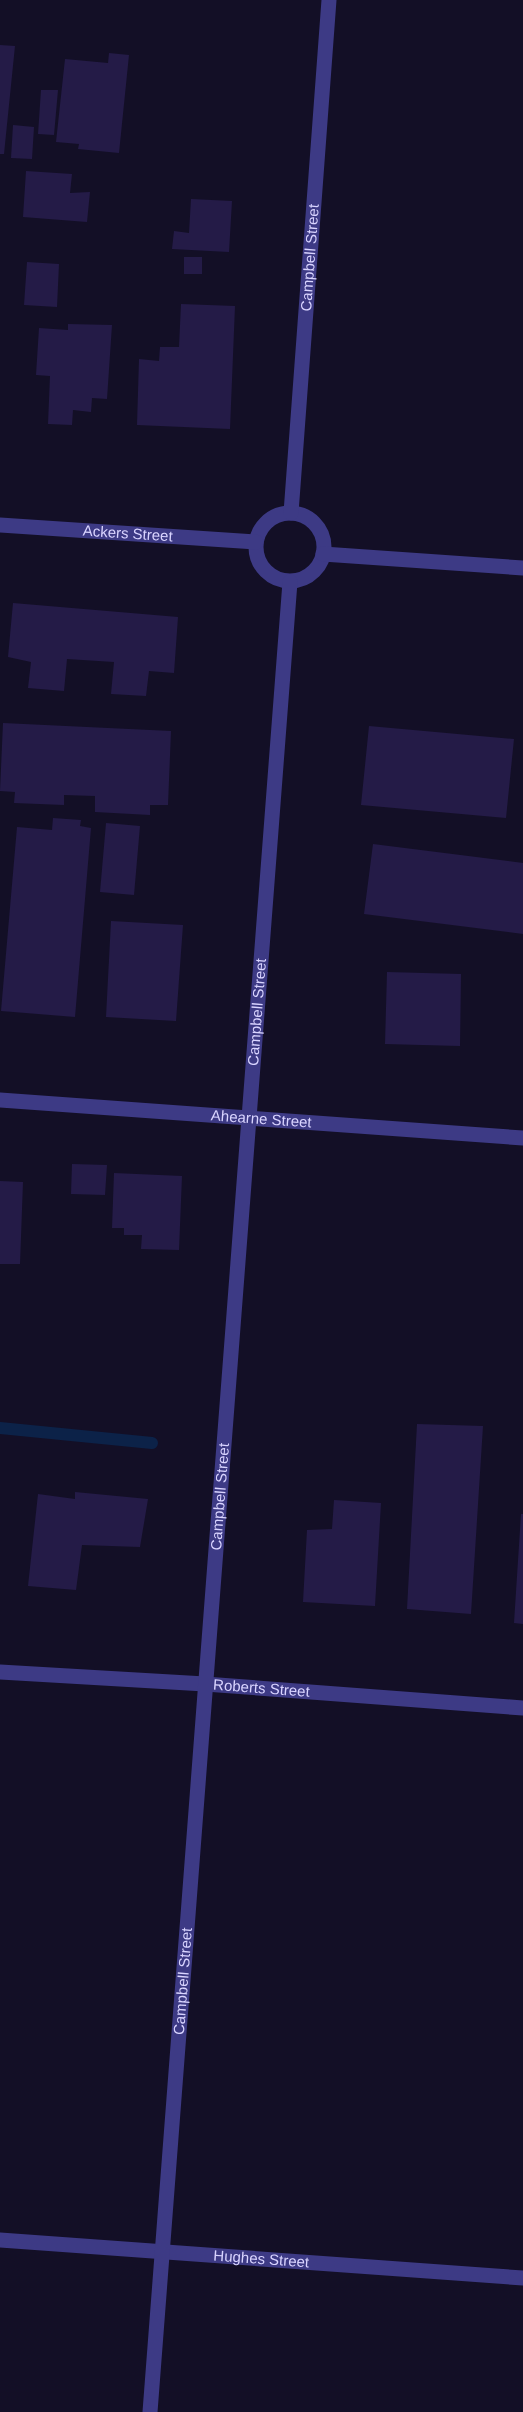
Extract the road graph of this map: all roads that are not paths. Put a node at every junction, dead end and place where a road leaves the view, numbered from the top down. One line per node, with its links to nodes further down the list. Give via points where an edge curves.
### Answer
1 (329, 0): 2 (street, Campbell Street)
2 (291, 513): 4 (street, via 267,522); 5 (street, via 313,522 321,532)
3 (0, 525): 4 (street, Ackers Street)
4 (256, 542): 7 (street, via 260,565 268,574)
5 (324, 554): 6 (street); 7 (street, via 312,574)
6 (523, 568)
7 (290, 582): 9 (street, Campbell Street)
8 (0, 1100): 9 (street, Ahearne Street)
9 (250, 1117): 10 (street, Ahearne Street); 12 (street, Campbell Street)
10 (523, 1138)
11 (0, 1672): 12 (street, Roberts Street)
12 (205, 1684): 13 (street, Roberts Street); 15 (street, Campbell Street)
13 (523, 1708)
14 (0, 2240): 15 (street, Hughes Street)
15 (162, 2251): 16 (street, Hughes Street); 17 (street, Campbell Street)
16 (523, 2278)
17 (150, 2412)

